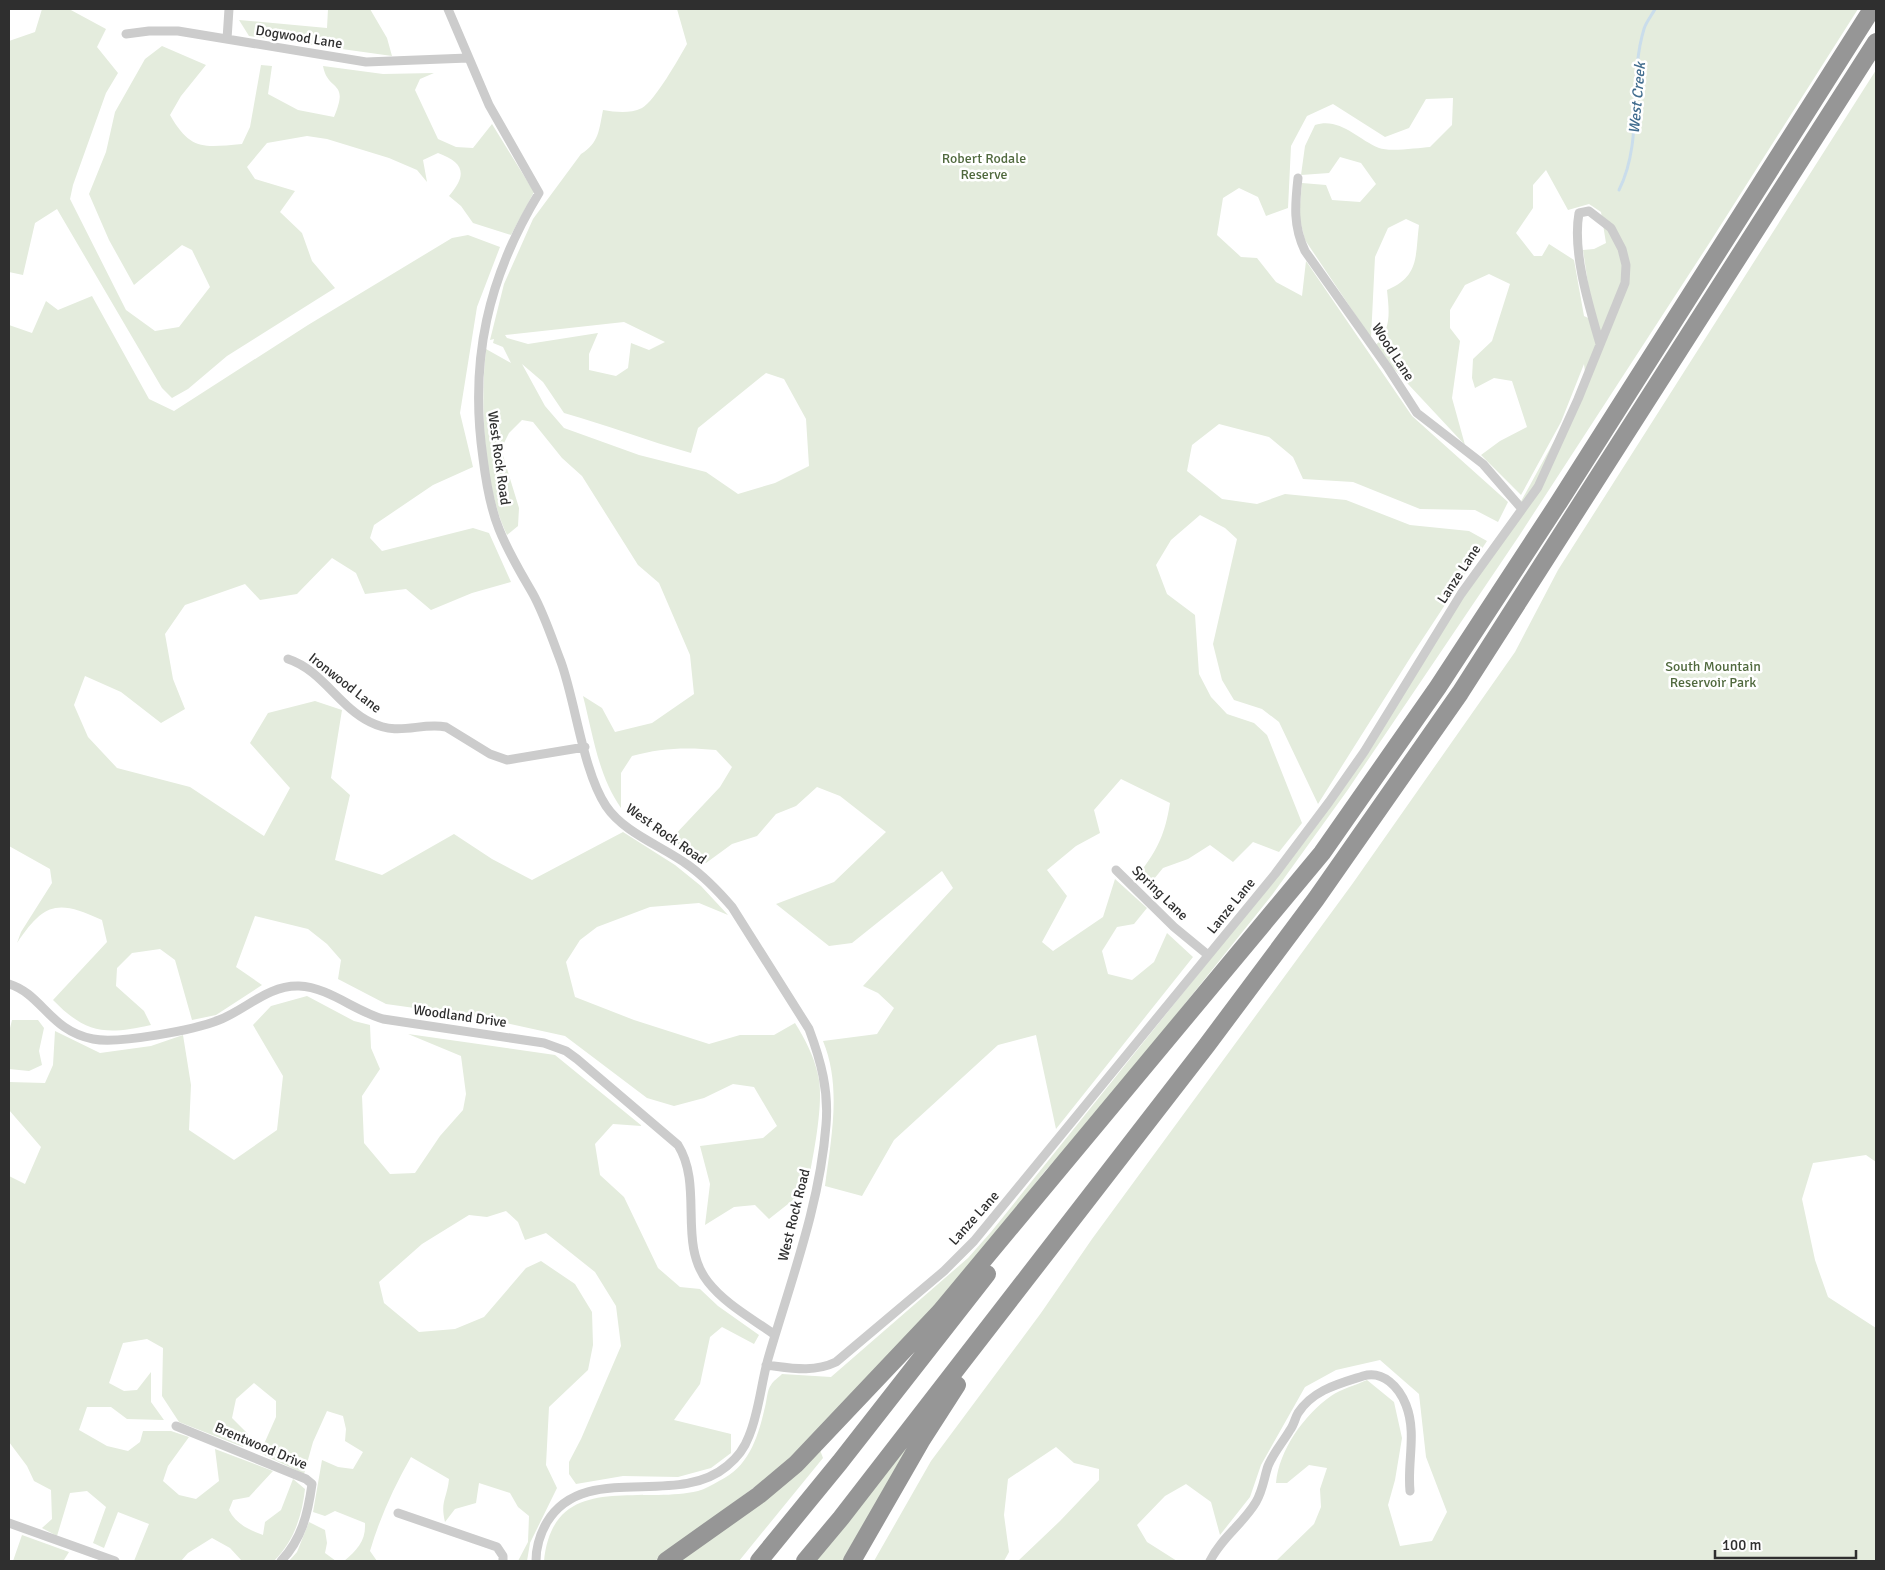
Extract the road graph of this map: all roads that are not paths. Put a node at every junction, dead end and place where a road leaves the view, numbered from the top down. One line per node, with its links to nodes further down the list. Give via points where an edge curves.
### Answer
1 (230, 9): 5 (street)
2 (448, 9): 7 (street)
3 (1872, 9): 16 (highway, via 1565,494 1438,687 1322,852)
4 (126, 34): 5 (street, Dogwood Lane, via 172,31)
5 (227, 39): 7 (street, Dogwood Lane, via 366,62)
6 (1876, 42): 17 (highway, via 1460,693 1316,899)
7 (468, 58): 12 (street, West Rock Road, via 489,105 539,193 508,251 486,320 477,392 484,466 499,530 546,622 572,695)
8 (1298, 178): 10 (street, Wood Lane, via 1294,213 1296,229 1305,251 1417,412 1483,464)
9 (1600, 344): 9 (street, Lanze Lane, via 1625,283 1626,265 1612,228 1584,210 1579,212 1578,237); 10 (street, Lanze Lane, via 1557,447 1538,487)
10 (1522, 509): 14 (street, Lanze Lane, via 1461,594 1364,752 1329,802)
11 (288, 659): 12 (street, Ironwood Lane, via 302,665 359,715 383,728 407,730 439,726 507,760)
12 (584, 747): 18 (street, West Rock Road, via 600,796 614,816 688,865 732,907 801,1014 817,1050 827,1108 821,1164 809,1220)
13 (1116, 870): 14 (street, Spring Lane, via 1174,927)
14 (1208, 955): 19 (street, Lanze Lane, via 996,1217 951,1264 836,1362 806,1370)
15 (9, 984): 18 (street, Woodland Drive, via 28,994 68,1030 106,1041 207,1024 274,989 300,986 323,992 383,1019 558,1047 577,1059 678,1145 690,1177 694,1250 700,1270 718,1294)
16 (1206, 994): 28 (highway, via 940,1312 818,1442 759,1495); 29 (highway)
17 (1207, 1045): 30 (highway); 31 (highway, via 978,1353 921,1441)
18 (775, 1335): 19 (street, West Rock Road)
19 (766, 1365): 27 (street, West Rock Road, via 749,1436 727,1466 704,1480 688,1484 598,1490 576,1495 550,1517 540,1535)
20 (176, 1426): 25 (street, Brentwood Drive, via 312,1484 308,1515 295,1546)
21 (1410, 1491): 32 (street, via 1412,1444 1406,1405 1398,1391 1386,1379 1369,1374 1335,1384 1314,1396 1298,1414 1272,1456 1256,1502)
22 (398, 1513): 26 (street, via 497,1548)
23 (9, 1523): 24 (street)
24 (115, 1561)
25 (281, 1561)
26 (503, 1561)
27 (536, 1561)
28 (666, 1561)
29 (759, 1561)
30 (805, 1561)
31 (852, 1561)
32 (1210, 1561)

